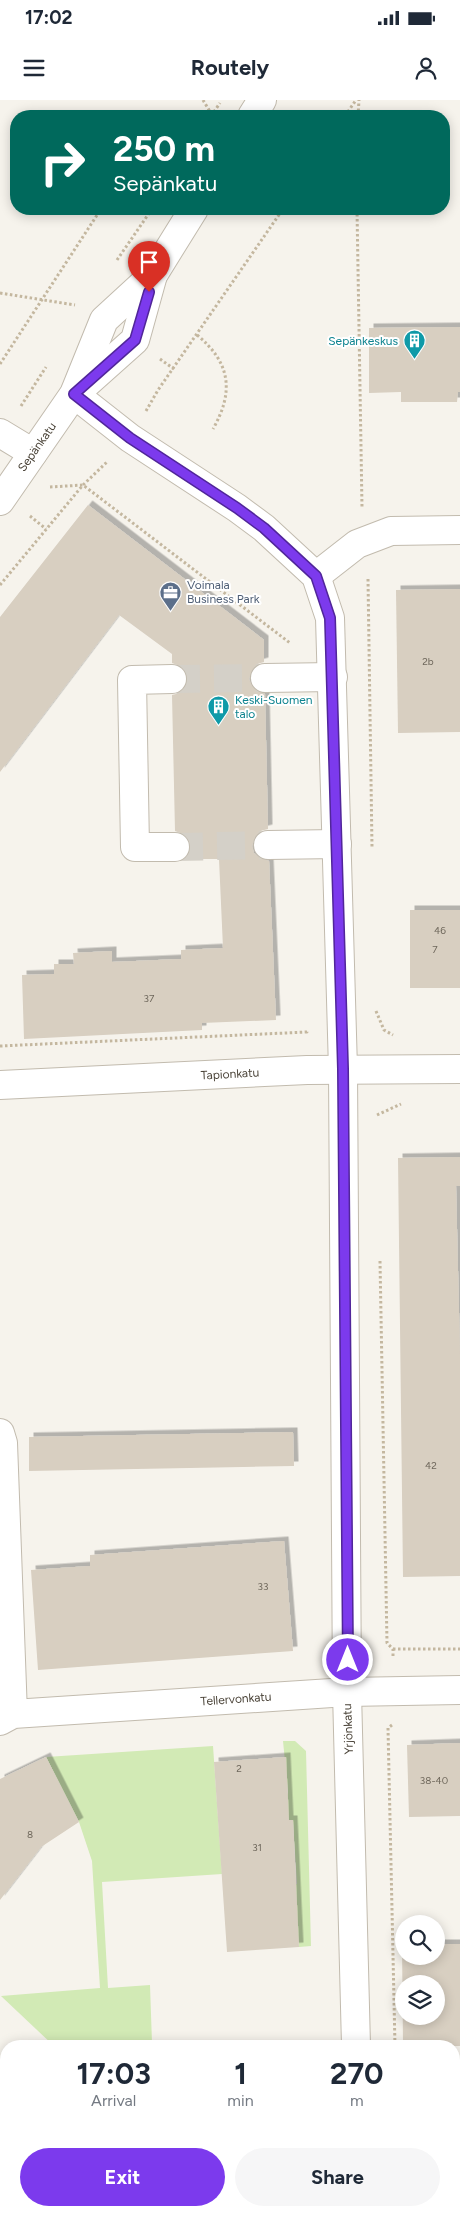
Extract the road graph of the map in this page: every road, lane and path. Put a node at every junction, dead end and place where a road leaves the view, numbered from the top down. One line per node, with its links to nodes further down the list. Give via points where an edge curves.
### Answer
1 (97, 215): 7 (path)
2 (190, 215): 5 (street, Sepänkatu)
3 (279, 215): 9 (path)
4 (357, 215): 17 (path)
5 (153, 275): 11 (street, Sepänkatu, via 104,320); 11 (street, Sepänkatu, via 135,340)
6 (0, 293): 7 (path)
7 (42, 300): 8 (path); 10 (path)
8 (78, 306)
9 (198, 335): 12 (path, via 222,362 225,378 224,410); 14 (path, via 158,390)
10 (0, 364)
11 (74, 394): 14 (street, Yrjönkatu); 15 (street, Sepänkatu)
12 (213, 429)
13 (0, 432): 15 (street)
14 (130, 438): 20 (street, Yrjönkatu, via 264,528)
15 (33, 453): 16 (street, Sepänkatu)
16 (0, 501)
17 (362, 507)
18 (460, 530): 19 (street, via 391,531)
19 (357, 544): 20 (street); 29 (path, via 372,563 368,579)
20 (316, 576): 22 (street, Yrjönkatu, via 330,618)
21 (0, 585): 24 (path, via 83,485 299,650)
22 (332, 677): 24 (street); 26 (street, Yrjönkatu)
23 (265, 678): 24 (street)
24 (301, 678)
25 (172, 680): 28 (street, via 132,680 134,847)
26 (337, 844): 27 (street); 34 (street, Yrjönkatu)
27 (268, 845)
28 (175, 846)
29 (372, 848)
30 (375, 1007): 33 (path, via 384,1030 403,1040)
31 (306, 1024): 32 (path, via 307,1032)
32 (0, 1046)
33 (403, 1068): 34 (street, Tapionkatu); 35 (street, Tapionkatu); 37 (path, via 403,1104 377,1115)
34 (343, 1069): 36 (street, Tapionkatu); 44 (street, Yrjönkatu)
35 (460, 1069)
36 (0, 1085)
37 (378, 1125)
38 (380, 1254): 40 (path, via 387,1643)
39 (0, 1433): 45 (street, via 3,1443)
40 (393, 1649): 41 (path); 43 (path)
41 (460, 1649)
42 (460, 1690): 43 (street, Tellervonkatu)
43 (393, 1691): 44 (street, Tellervonkatu); 47 (path, via 396,1720 388,1728)
44 (347, 1692): 45 (street, Tellervonkatu); 46 (street, Yrjönkatu)
45 (7, 1718)
46 (356, 2040)
47 (395, 2040)

